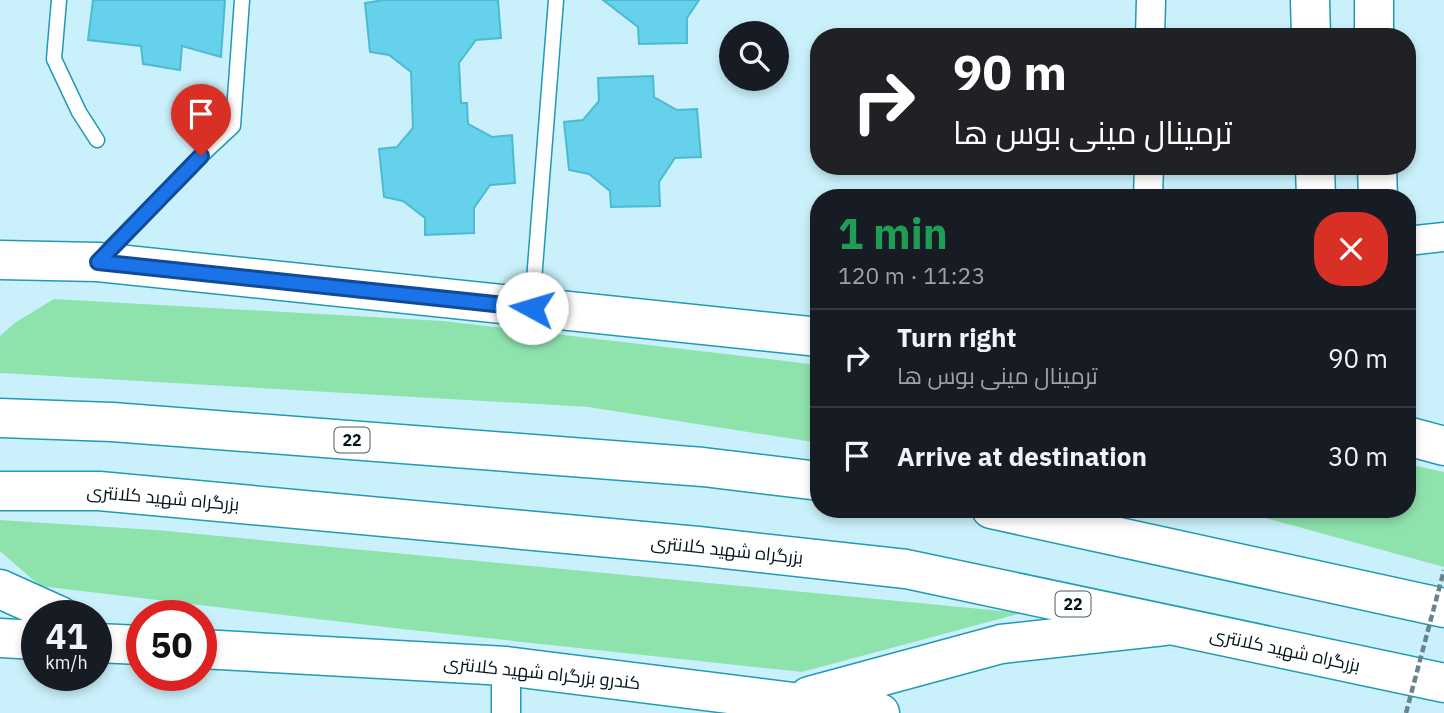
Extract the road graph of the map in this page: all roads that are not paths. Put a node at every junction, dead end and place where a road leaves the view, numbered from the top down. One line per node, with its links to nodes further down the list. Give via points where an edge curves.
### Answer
1 (59, 0): 10 (lane, via 54,59)
2 (242, 0): 15 (lane, via 233,126)
3 (556, 0): 17 (lane)
4 (1151, 0): 7 (street)
5 (1310, 0): 8 (main road)
6 (1374, 0): 9 (main road)
7 (1150, 28)
8 (1311, 28)
9 (1374, 28)
10 (97, 140)
11 (1444, 237): 12 (street)
12 (1416, 240)
13 (0, 260): 14 (main road)
14 (46, 262): 15 (main road); 16 (main road)
15 (98, 262): 17 (main road)
16 (0, 284)
17 (532, 308): 18 (main road)
18 (810, 336)
19 (0, 418): 22 (main road, 22, via 112,422 704,467)
20 (1416, 438): 21 (main road)
21 (1444, 446)
22 (810, 480)
23 (0, 491): 28 (main road, بزرگراه شهید کلانتری / 22, via 99,491 906,569)
24 (1032, 518): 27 (main road)
25 (0, 589): 26 (main road)
26 (24, 600)
27 (1444, 608)
28 (1169, 625): 33 (main road, بزرگراه شهید کلانتری / 22); 34 (main road, via 1001,644)
29 (0, 638): 30 (main road)
30 (21, 639)
31 (217, 650): 32 (main road, کندرو بزرگراه شهید کلانتری)
32 (506, 666): 34 (main road, کندرو بزرگراه شهید کلانتری); 35 (street)
33 (1444, 683)
34 (789, 707): 36 (main road, کندرو بزرگراه شهید کلانتری)
35 (506, 713)
36 (880, 713)

